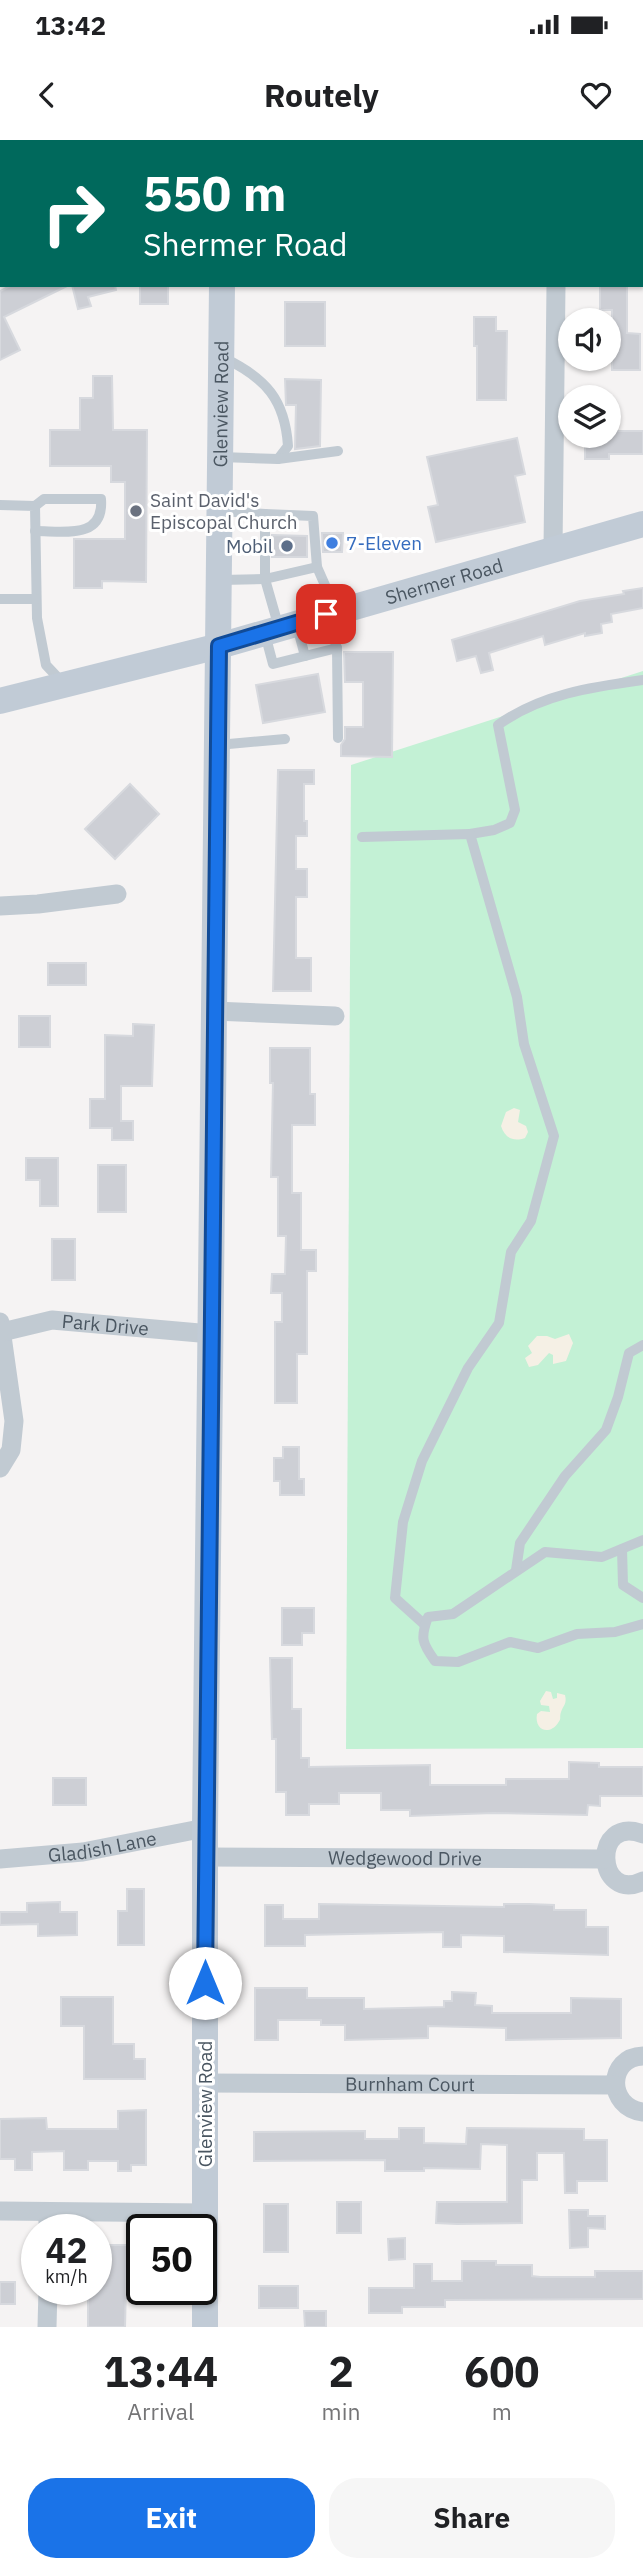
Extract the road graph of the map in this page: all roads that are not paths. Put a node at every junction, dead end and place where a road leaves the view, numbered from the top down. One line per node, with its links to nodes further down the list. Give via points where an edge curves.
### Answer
1 (222, 287): 3 (main road, Glenview Road)
2 (556, 287): 13 (street)
3 (222, 357): 5 (main road, Glenview Road); 6 (lane, via 261,381 277,401 286,422 288,446)
4 (338, 451): 6 (lane)
5 (220, 457): 6 (lane); 9 (main road, Glenview Road)
6 (278, 459)
7 (0, 505): 8 (lane)
8 (35, 506): 12 (lane); 12 (lane, via 44,499 101,499 102,512 84,531)
9 (220, 511): 10 (lane); 16 (main road, Glenview Road)
10 (265, 514): 14 (lane, via 313,516); 15 (lane)
11 (643, 524): 13 (main road, Shermer Road)
12 (35, 531): 18 (lane)
13 (553, 549): 19 (main road, Shermer Road)
14 (317, 567): 15 (lane); 19 (lane)
15 (265, 579): 16 (lane); 20 (lane)
16 (219, 580): 21 (main road, Glenview Road)
17 (0, 599): 18 (lane)
18 (36, 599): 25 (lane, via 46,665)
19 (331, 613): 20 (main road, Shermer Road); 22 (lane)
20 (280, 629): 21 (main road, Shermer Road); 23 (lane); 23 (lane, via 273,664)
21 (219, 646): 25 (main road, Shermer Road); 29 (main road, Glenview Road)
22 (337, 648): 23 (lane); 27 (lane)
23 (305, 656)
24 (643, 680): 30 (lane, via 573,691 532,704 498,725 515,810 510,822)
25 (64, 685): 26 (main road, Shermer Road)
26 (0, 701)
27 (338, 738)
28 (285, 739): 29 (lane)
29 (218, 745): 34 (main road, Glenview Road)
30 (470, 834): 31 (lane); 45 (lane, via 517,997 524,1044 554,1136 531,1221 511,1252 499,1323 468,1368 422,1461 403,1522 395,1598)
31 (362, 837)
32 (117, 894): 33 (street)
33 (0, 906)
34 (214, 1011): 35 (street); 37 (main road, Glenview Road)
35 (335, 1016)
36 (1, 1327): 37 (street, Park Drive, via 52,1320); 39 (street, Park Drive, via 14,1421 11,1450)
37 (211, 1334): 46 (main road, Glenview Road)
38 (643, 1345): 42 (lane, via 629,1353 606,1430 565,1476 520,1543)
39 (0, 1468)
40 (643, 1540): 41 (lane)
41 (622, 1549): 42 (lane, via 601,1557 545,1552); 43 (lane, via 623,1585)
42 (516, 1570): 45 (lane, via 453,1614 428,1617)
43 (643, 1598)
44 (643, 1624): 45 (lane, via 615,1632 577,1634 538,1648 510,1642 458,1662 435,1661 425,1647)
45 (425, 1625)
46 (205, 1828): 48 (main road, Glenview Road); 49 (street, Gladish Lane, via 83,1852)
47 (643, 1834): 50 (street, via 618,1835 608,1844)
48 (205, 1857): 50 (street, Wedgewood Drive); 53 (main road, Glenview Road)
49 (0, 1859)
50 (604, 1859): 51 (street, via 608,1871 620,1882)
51 (643, 1881)
52 (643, 2056): 54 (street, via 620,2067)
53 (205, 2083): 54 (street, Burnham Court); 57 (main road, Glenview Road)
54 (615, 2085): 55 (street, via 625,2106)
55 (643, 2112)
56 (0, 2211): 58 (street)
57 (205, 2213): 59 (street); 62 (main road, Glenview Road)
58 (21, 2215)
59 (112, 2218)
60 (48, 2305): 61 (street)
61 (47, 2327)
62 (205, 2327)

